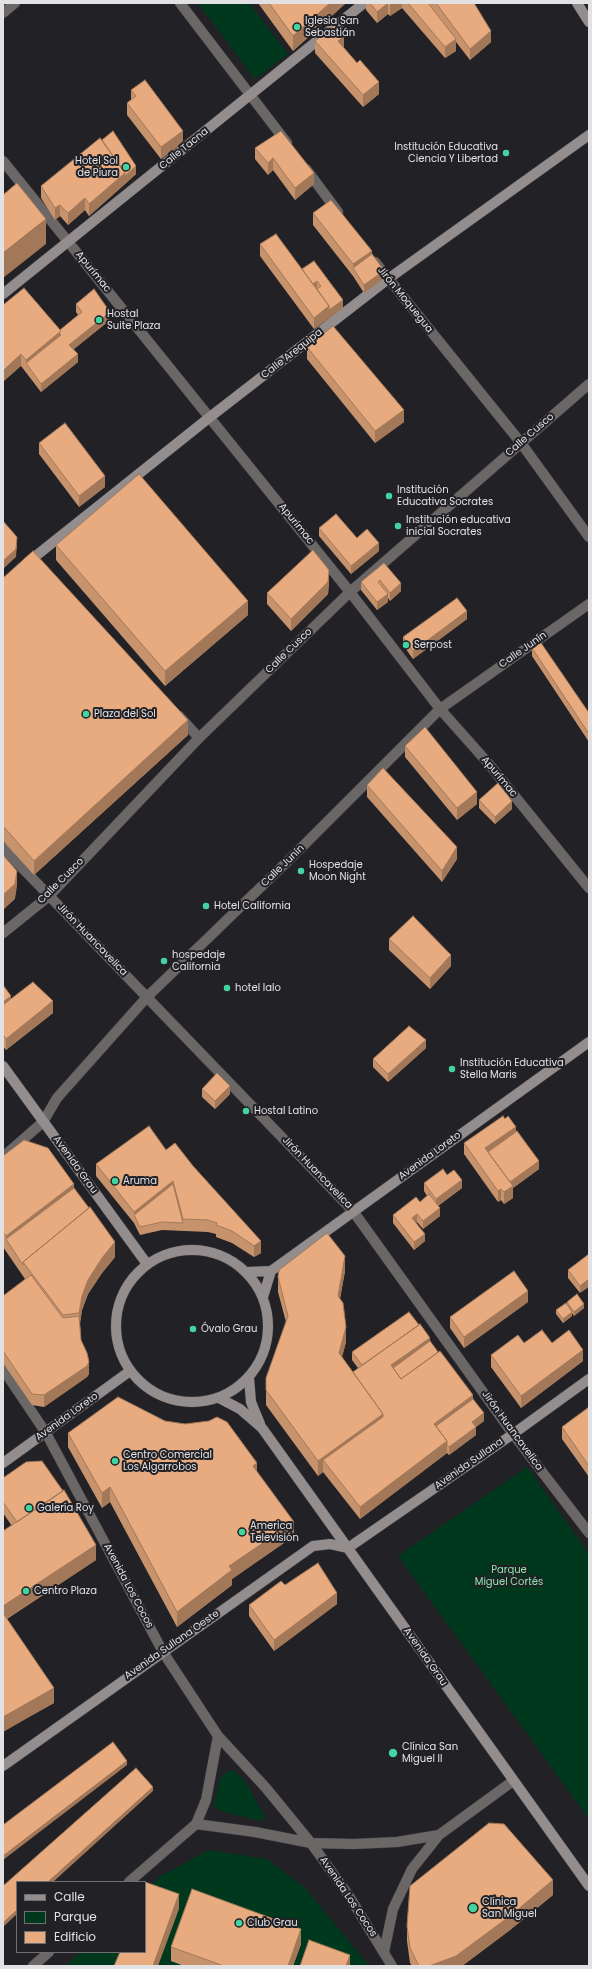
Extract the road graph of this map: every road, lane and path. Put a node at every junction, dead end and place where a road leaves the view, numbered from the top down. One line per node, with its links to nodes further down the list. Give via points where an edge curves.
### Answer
1 (15, 3): 5 (street)
2 (180, 3): 7 (street)
3 (364, 3): 7 (street, Calle Tacna)
4 (577, 3): 6 (street)
5 (3, 13)
6 (589, 22)
7 (251, 95): 10 (street); 11 (street, Calle Tacna)
8 (589, 135): 13 (street, Calle Arequipa)
9 (3, 161): 11 (street, Apurímac)
10 (345, 222)
11 (68, 240): 14 (street, Calle Tacna); 16 (street, Apurímac)
12 (369, 254): 13 (street, Jirón Moquegua)
13 (388, 279): 16 (street, Calle Arequipa); 17 (street, Jirón Moquegua)
14 (3, 294)
15 (589, 384): 17 (street, Calle Cusco)
16 (210, 417): 19 (street, Calle Arequipa, via 38,558); 20 (street, Apurímac)
17 (521, 442): 18 (street, Jirón Moquegua); 20 (street, Calle Cusco)
18 (589, 537)
19 (19, 570)
20 (350, 592): 23 (street, Apurímac); 24 (street, Calle Cusco)
21 (589, 604): 23 (street, Calle Junín)
22 (172, 709): 24 (street)
23 (440, 709): 26 (street, Apurímac, via 488,763); 29 (street, Calle Junín)
24 (198, 738): 27 (street, Calle Cusco)
25 (3, 848): 27 (street, Jirón Huancavelica)
26 (589, 888)
27 (49, 896): 28 (street, Calle Cusco); 29 (street, Jirón Huancavelica)
28 (3, 933)
29 (147, 997): 32 (street, Calle Junín, via 57,1098); 34 (street, Jirón Huancavelica)
30 (589, 1042): 34 (street, Avenida Loreto)
31 (3, 1066): 32 (street, Avenida Grau)
32 (43, 1122): 33 (street, Calle Junín); 35 (street, Avenida Grau)
33 (3, 1157)
34 (353, 1211): 36 (street, Avenida Loreto); 46 (street, Jirón Huancavelica)
35 (147, 1264): 37 (street, via 166,1254 187,1249 209,1251 229,1259); 40 (street, via 130,1281 119,1302 115,1326 119,1349)
36 (271, 1270): 37 (street); 38 (street)
37 (246, 1272): 38 (street)
38 (263, 1297): 41 (street, via 269,1331 266,1348)
39 (3, 1368): 45 (street, Avenida Los Cocos)
40 (130, 1371): 43 (street, via 144,1385 180,1402 200,1402); 45 (street, Avenida Loreto)
41 (249, 1378): 43 (street, via 235,1390); 44 (street, Avenida Grau, via 252,1404)
42 (589, 1379): 46 (street, Avenida Sullana)
43 (219, 1398): 44 (street, Avenida Grau, via 240,1409)
44 (262, 1428): 49 (street, Avenida Grau)
45 (46, 1432): 47 (street, Avenida Loreto); 50 (street, Avenida Los Cocos)
46 (514, 1434): 48 (street, Jirón Huancavelica); 49 (street, Avenida Sullana)
47 (3, 1463)
48 (589, 1533)
49 (348, 1548): 50 (street, Avenida Sullana Oeste, via 330,1544 313,1546); 53 (street, Avenida Grau)
50 (164, 1652): 51 (street, Avenida Los Cocos); 52 (street, Avenida Sullana Oeste)
51 (218, 1736): 54 (street, via 206,1800); 56 (street, Avenida Los Cocos, via 266,1788)
52 (3, 1766)
53 (513, 1781): 55 (street, Avenida Los Cocos); 58 (street, Avenida Grau)
54 (196, 1824): 56 (street, Avenida Los Cocos); 57 (street)
55 (438, 1835): 56 (street, Avenida Los Cocos, via 397,1842); 59 (street, Avenida Los Cocos, via 405,1882 393,1909)
56 (311, 1843): 59 (street, Avenida Los Cocos, via 349,1896)
57 (130, 1881)
58 (589, 1886)
59 (384, 1952): 62 (street, Avenida Los Cocos)
60 (48, 1953): 61 (street)
61 (33, 1966)
62 (392, 1966)

